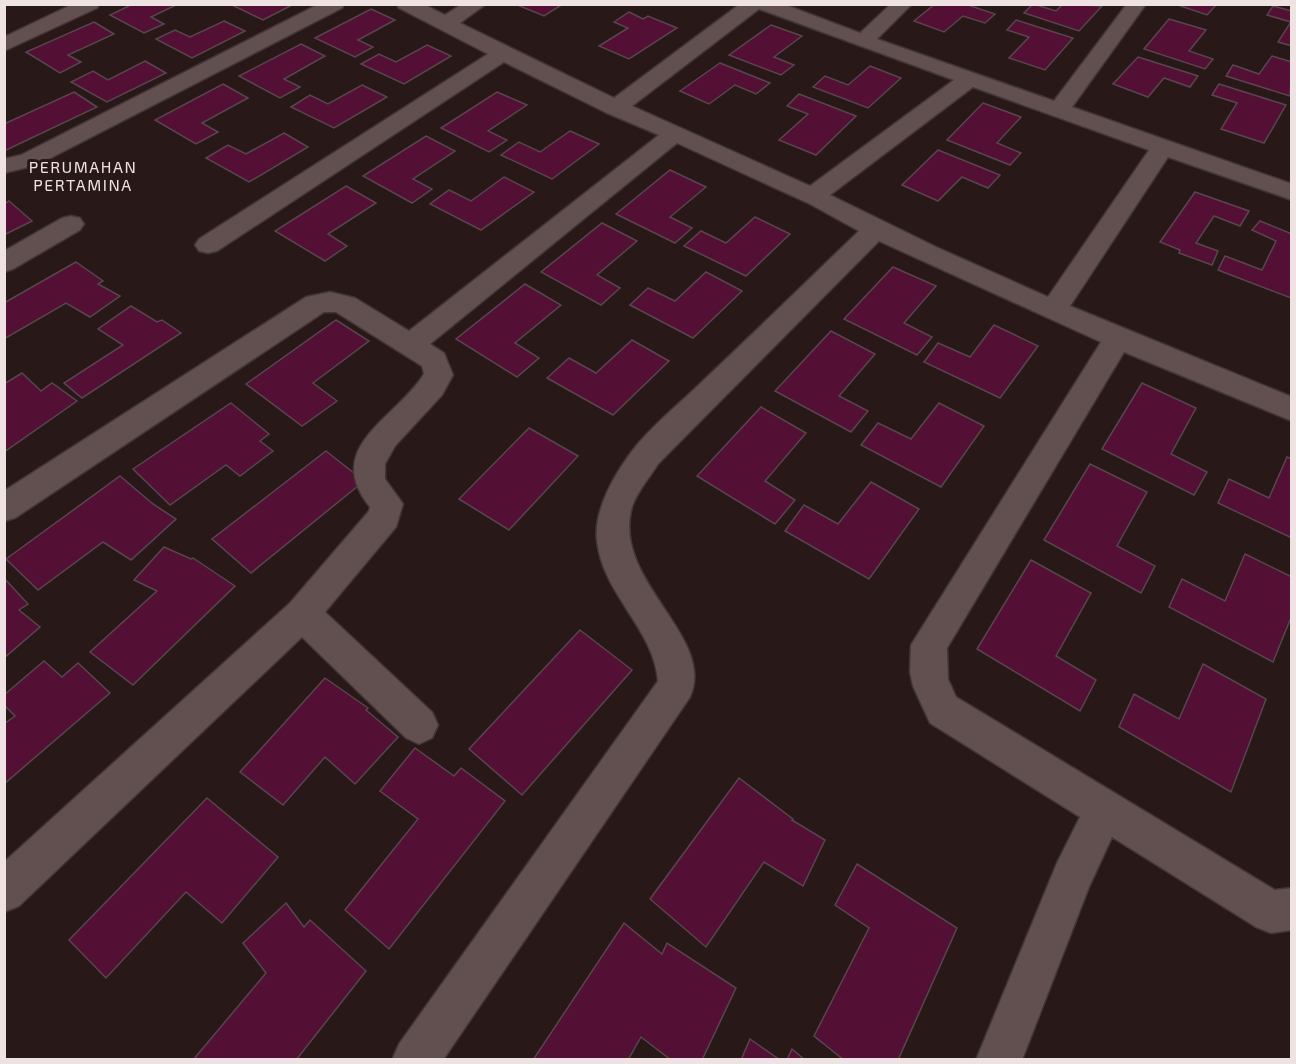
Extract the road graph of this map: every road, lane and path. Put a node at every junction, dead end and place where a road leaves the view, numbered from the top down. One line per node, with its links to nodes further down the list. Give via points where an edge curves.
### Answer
1 (90, 4): 11 (street)
2 (335, 4): 18 (street, via 29,160)
3 (406, 4): 9 (street)
4 (477, 4): 9 (street)
5 (753, 4): 14 (street)
6 (763, 4): 10 (street)
7 (903, 4): 10 (street)
8 (1137, 4): 15 (street)
9 (446, 23): 12 (street)
10 (864, 40): 13 (street)
11 (4, 45)
12 (502, 54): 14 (street); 23 (street)
13 (970, 79): 15 (street); 20 (street)
14 (615, 108): 16 (street)
15 (1059, 110): 17 (street)
16 (675, 133): 20 (street); 27 (street)
17 (1163, 147): 19 (street); 25 (street)
18 (4, 165)
19 (1291, 192)
20 (812, 196): 22 (street)
21 (71, 224): 24 (street)
22 (876, 229): 25 (street); 35 (street, via 647,455 616,505 613,540 626,581 666,641 675,664 677,685)
23 (208, 245)
24 (4, 263)
25 (1054, 309): 26 (street)
26 (1117, 339): 28 (street); 32 (street, via 929,645 927,673 943,710)
27 (410, 345): 29 (street, via 345,305 330,301 316,304); 30 (street, via 434,360 439,375 434,388 377,445 369,479 387,504 387,511)
28 (1292, 410)
29 (4, 508)
30 (302, 614): 31 (street); 33 (street)
31 (419, 725)
32 (1104, 810): 34 (street, via 1271,912); 36 (street, via 1072,878)
33 (4, 891)
34 (1292, 909)
35 (415, 1059)
36 (999, 1059)

